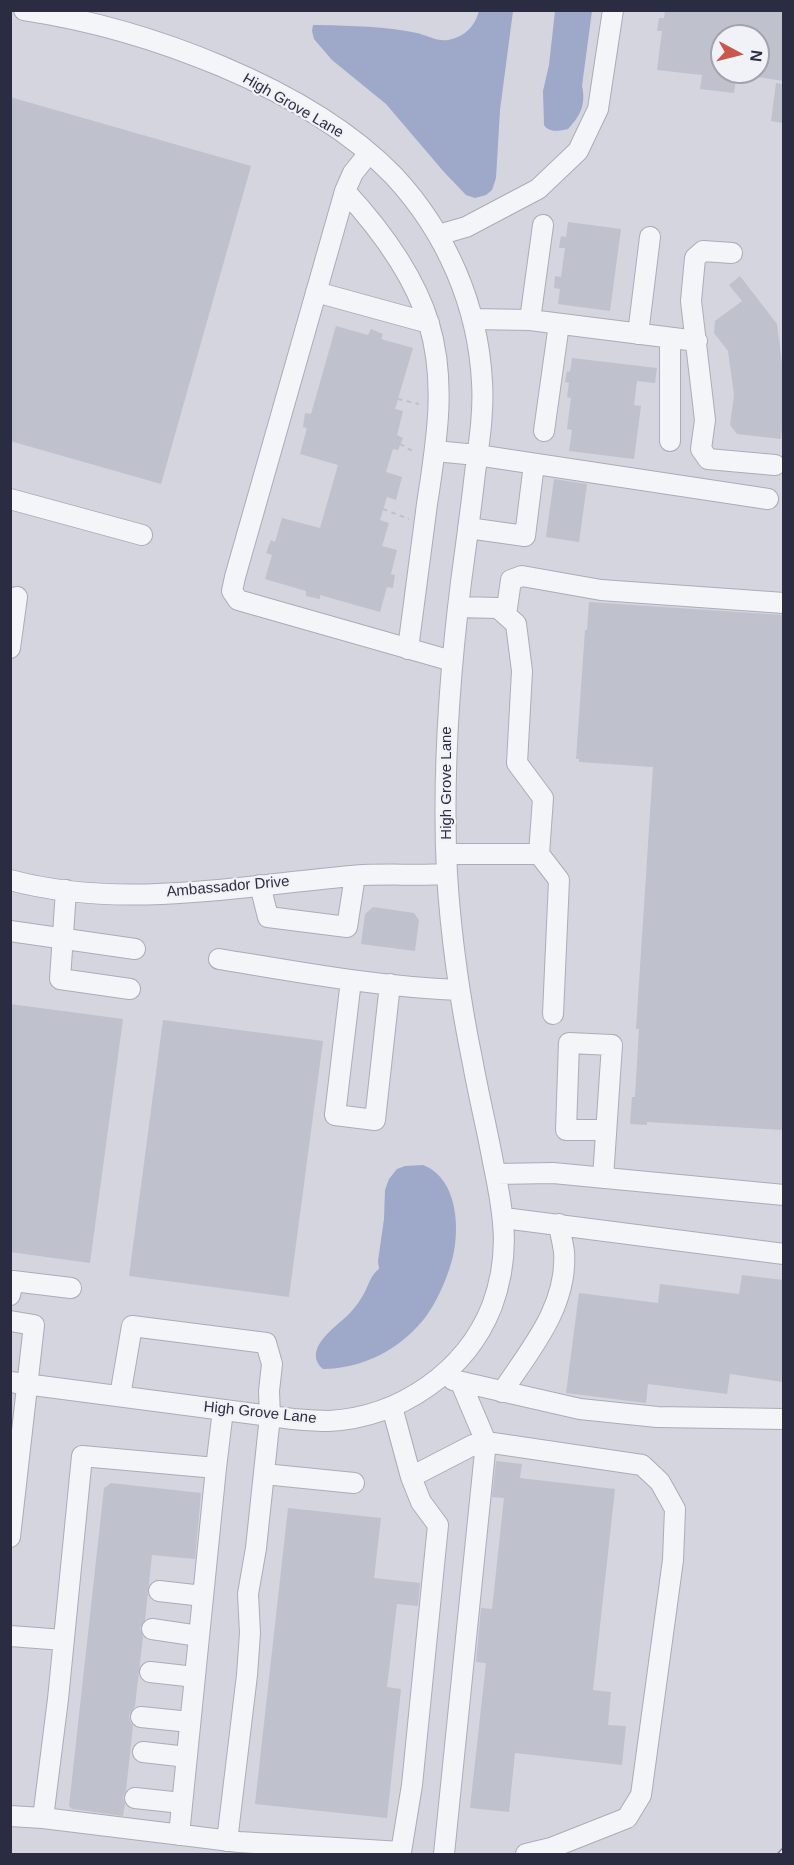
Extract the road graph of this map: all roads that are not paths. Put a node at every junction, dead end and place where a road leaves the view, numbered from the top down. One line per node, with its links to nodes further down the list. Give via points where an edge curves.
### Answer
1 (24, 10): 3 (street, High Grove Lane, via 90,23 201,58 294,103)
2 (612, 10): 6 (street, via 598,110 578,151 538,189 466,227)
3 (369, 153): 4 (street); 6 (street, High Grove Lane, via 409,194)
4 (345, 191): 9 (street); 12 (street, via 384,236)
5 (543, 225): 11 (street)
6 (438, 235): 10 (street, High Grove Lane)
7 (650, 237): 14 (street)
8 (732, 253): 16 (street, via 703,251 695,258 692,301)
9 (316, 292): 12 (street); 32 (street, via 232,591 238,600)
10 (473, 319): 11 (street); 20 (street, High Grove Lane, via 483,386)
11 (530, 320): 13 (street)
12 (429, 323): 19 (street, via 439,388)
13 (559, 324): 14 (street); 17 (street)
14 (638, 334): 15 (street)
15 (670, 338): 16 (street); 18 (street)
16 (697, 341): 22 (street, via 705,420 701,449 708,459)
17 (544, 431)
18 (670, 441)
19 (435, 451): 20 (street); 32 (street)
20 (477, 455): 21 (street); 25 (street, High Grove Lane)
21 (534, 464): 24 (street); 25 (street, via 525,536)
22 (775, 465)
23 (10, 499): 26 (street)
24 (768, 499)
25 (468, 528): 29 (street, High Grove Lane)
26 (142, 535)
27 (17, 597): 31 (street)
28 (783, 603): 30 (street, via 601,590 522,576 511,580)
29 (458, 607): 30 (street, via 498,608); 33 (street, High Grove Lane)
30 (506, 615): 35 (street, via 516,624 522,671 517,763 543,798)
31 (10, 648)
32 (408, 648): 33 (street)
33 (452, 661): 34 (street, High Grove Lane, via 445,769)
34 (447, 854): 35 (street); 36 (street, High Grove Lane)
35 (539, 854): 49 (street, via 559,880)
36 (447, 874): 37 (street, Ambassador Drive); 48 (street, High Grove Lane)
37 (355, 876): 39 (street, Ambassador Drive); 39 (street, via 347,927 268,917)
38 (10, 880): 40 (street, Ambassador Drive)
39 (260, 885): 40 (street, Ambassador Drive, via 120,894)
40 (66, 890): 42 (street)
41 (10, 931): 42 (street)
42 (62, 939): 43 (street); 47 (street, via 60,979)
43 (135, 949)
44 (219, 959): 45 (street)
45 (351, 980): 46 (street); 46 (street, via 335,1115 375,1120)
46 (390, 984): 48 (street)
47 (130, 989)
48 (459, 990): 51 (street, High Grove Lane)
49 (553, 1014)
50 (606, 1130): 50 (street, via 612,1045 569,1042 566,1130); 52 (street)
51 (496, 1174): 52 (street, via 553,1173); 54 (street, High Grove Lane)
52 (603, 1178): 53 (street)
53 (783, 1195)
54 (504, 1218): 55 (street); 60 (street, High Grove Lane, via 501,1279 491,1308 466,1350)
55 (559, 1224): 56 (street); 63 (street, via 564,1253 559,1296 544,1329)
56 (783, 1254)
57 (71, 1288): 58 (street, via 13,1281)
58 (10, 1295)
59 (10, 1321): 61 (street, via 34,1325)
60 (442, 1375): 62 (street); 65 (street, High Grove Lane)
61 (19, 1383): 64 (street, High Grove Lane); 74 (street)
62 (461, 1383): 63 (street); 69 (street)
63 (502, 1392): 68 (street, via 580,1409 657,1417)
64 (120, 1396): 66 (street, High Grove Lane); 67 (street, via 132,1326 266,1343 272,1364)
65 (392, 1407): 67 (street, High Grove Lane, via 330,1421); 72 (street)
66 (223, 1410): 67 (street, High Grove Lane); 70 (street)
67 (270, 1416): 71 (street)
68 (783, 1419)
69 (486, 1442): 72 (street); 94 (street); 95 (street, via 642,1465 660,1482 675,1509 673,1560 641,1795 627,1818)
70 (216, 1468): 76 (street); 80 (street, via 82,1456)
71 (264, 1474): 73 (street); 92 (street, via 248,1594 247,1675)
72 (411, 1478): 93 (street, via 421,1502 438,1525)
73 (354, 1483)
74 (10, 1537)
75 (159, 1591): 76 (street)
76 (203, 1596): 79 (street)
77 (152, 1629): 79 (street)
78 (10, 1636): 80 (street)
79 (199, 1636): 82 (street)
80 (64, 1640): 90 (street)
81 (150, 1672): 82 (street)
82 (195, 1677): 84 (street)
83 (141, 1717): 84 (street)
84 (190, 1722): 86 (street)
85 (143, 1752): 86 (street)
86 (187, 1757): 88 (street)
87 (135, 1798): 88 (street)
88 (182, 1803): 91 (street)
89 (10, 1816): 90 (street)
90 (43, 1818): 91 (street)
91 (178, 1835): 92 (street)
92 (227, 1841): 93 (street)
93 (402, 1853)
94 (444, 1854)
95 (526, 1854)

